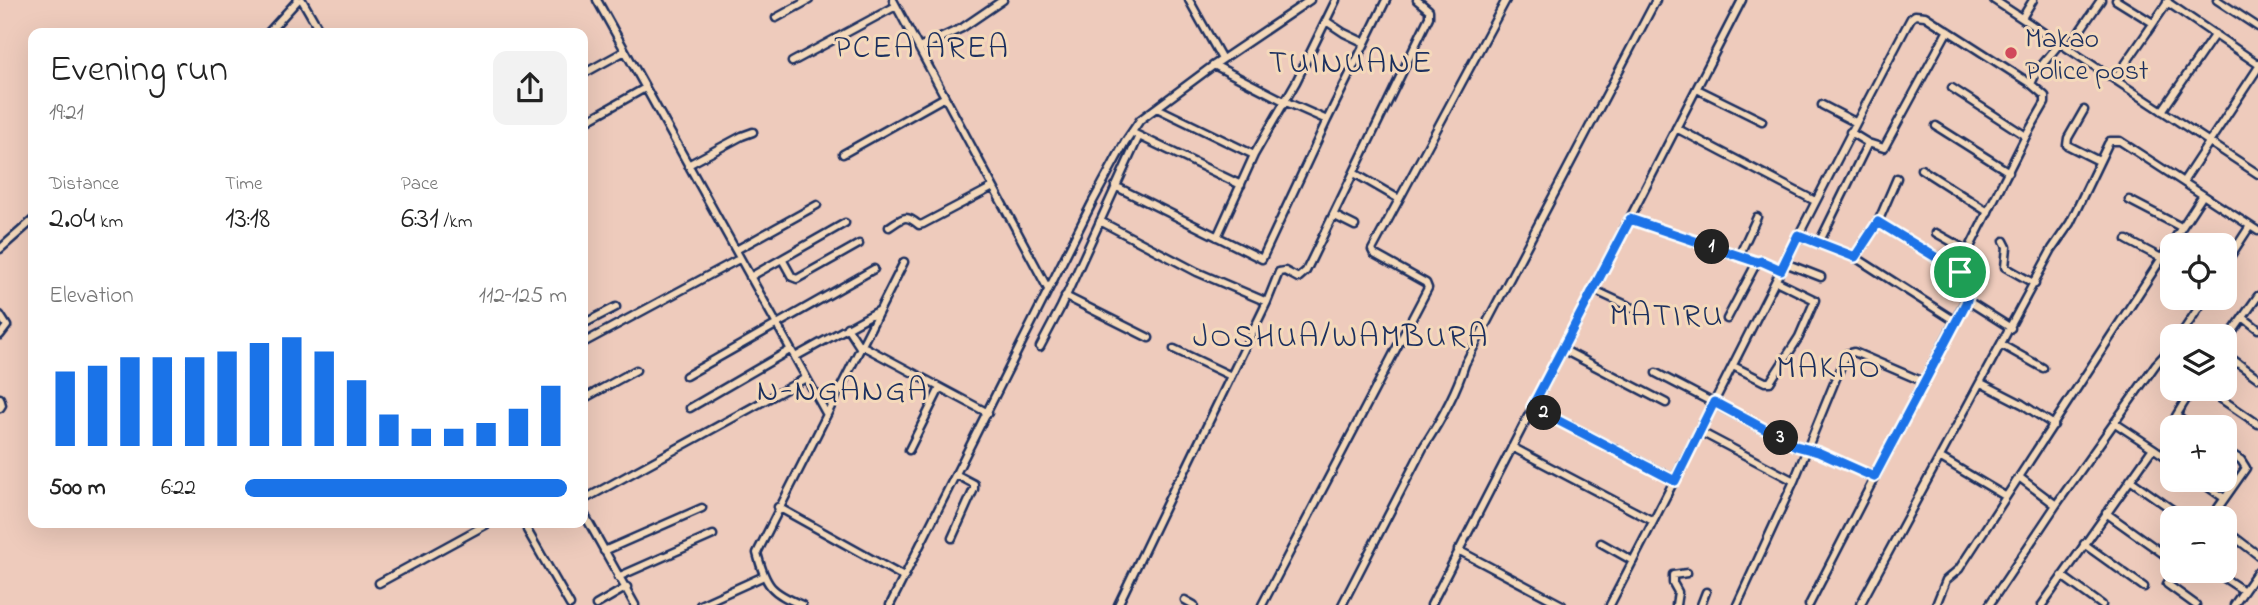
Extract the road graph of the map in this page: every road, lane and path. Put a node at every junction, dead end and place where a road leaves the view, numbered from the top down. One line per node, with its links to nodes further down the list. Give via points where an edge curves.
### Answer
1 (300, 0): 26 (street); 27 (street)
2 (597, 0): 34 (street)
3 (809, 0): 21 (street)
4 (902, 0): 20 (street)
5 (1003, 0): 32 (street, via 962,28)
6 (1189, 0): 35 (street)
7 (1310, 0): 35 (street)
8 (1336, 0): 23 (street)
9 (1386, 0): 30 (street)
10 (1417, 0): 70 (street, via 1429,10 1429,17)
11 (1506, 0): 78 (street)
12 (1656, 0): 239 (street)
13 (1742, 0): 44 (street)
14 (1994, 0): 22 (street)
15 (2033, 0): 22 (street)
16 (2101, 0): 33 (street)
17 (2116, 0): 24 (street)
18 (2217, 0): 25 (street)
19 (2168, 1): 24 (street); 29 (street)
20 (895, 3): 32 (street); 36 (street)
21 (776, 18)
22 (2022, 18): 31 (street)
23 (1326, 21): 30 (street); 46 (street)
24 (2153, 23): 40 (street)
25 (2258, 27)
26 (273, 28)
27 (318, 28)
28 (1947, 32): 41 (street); 54 (street, via 1925,16 1911,18); 62 (street, via 1884,149)
29 (2215, 34): 38 (street); 50 (street)
30 (1365, 43): 52 (street)
31 (2060, 43): 33 (street); 41 (street)
32 (919, 48): 45 (street)
33 (2068, 48): 40 (street)
34 (625, 51): 39 (street); 42 (street)
35 (1222, 59): 37 (street)
36 (792, 62)
37 (1214, 65): 46 (street); 48 (street)
38 (2258, 66): 63 (street)
39 (588, 71)
40 (2115, 79): 50 (street)
41 (2031, 84): 61 (street, via 2045,96 2045,103)
42 (645, 88): 51 (street); 67 (street)
43 (1952, 88): 61 (street)
44 (1697, 89): 53 (street); 56 (street)
45 (945, 97): 64 (street); 76 (street)
46 (1283, 101): 52 (street); 65 (street)
47 (1822, 105): 54 (street)
48 (1157, 108): 58 (street); 65 (street)
49 (2084, 110): 66 (street, via 2067,145)
50 (2162, 111): 63 (street)
51 (588, 120)
52 (1327, 120): 98 (street, via 1262,259)
53 (1762, 121)
54 (1855, 122): 59 (street)
55 (1936, 126): 69 (street)
56 (1676, 128): 80 (street); 85 (street)
57 (752, 132): 67 (street)
58 (1131, 132): 60 (street); 122 (street)
59 (1850, 132): 62 (street); 80 (street)
60 (1139, 136): 74 (street); 75 (street)
61 (2026, 136): 69 (street)
62 (1868, 143): 101 (street)
63 (2209, 143): 71 (street); 73 (street)
64 (843, 154)
65 (1254, 155): 74 (street)
66 (2099, 161): 73 (street, via 2110,141 2120,141); 121 (street)
67 (688, 165): 105 (street)
68 (1921, 169): 82 (street)
69 (2009, 172): 82 (street)
70 (1354, 173): 78 (street); 83 (street)
71 (2258, 173)
72 (1896, 178): 87 (street)
73 (2183, 182): 77 (street)
74 (1241, 185): 98 (street)
75 (1115, 186): 86 (street); 98 (street)
76 (993, 187): 92 (street, via 922,224 906,217); 122 (street)
77 (2203, 195): 91 (street); 93 (street)
78 (1399, 199): 238 (street, via 1372,250 1428,288)
79 (2129, 200): 93 (street)
80 (1815, 201): 97 (street)
81 (817, 205): 105 (street)
82 (1989, 212): 106 (street)
83 (1333, 215): 90 (street); 126 (street, via 1306,271 1298,278 1279,272)
84 (1758, 217): 107 (street)
85 (1630, 219): 107 (street); 123 (street)
86 (1100, 221): 124 (street); 126 (street, via 1197,272)
87 (1878, 222): 108 (street); 117 (street)
88 (845, 223): 111 (street)
89 (28, 224): 104 (street)
90 (1355, 226)
91 (2250, 226): 94 (street); 103 (street)
92 (889, 227)
93 (2181, 227): 96 (street)
94 (2258, 231)
95 (1936, 233): 106 (street)
96 (2177, 233)
97 (1798, 235): 101 (street); 115 (street)
98 (1217, 237)
99 (2127, 240): 109 (street)
100 (2004, 241): 121 (street, via 2005,267)
101 (1819, 243): 108 (street)
102 (859, 244): 111 (street, via 797,279)
103 (2237, 246)
104 (0, 249)
105 (736, 250): 110 (street)
106 (1968, 251): 117 (street)
107 (1739, 256): 114 (street)
108 (1855, 257): 135 (street)
109 (2160, 257)
110 (739, 259): 118 (street); 143 (street)
111 (782, 259): 118 (street)
112 (2160, 260): 175 (street)
113 (904, 261): 130 (street)
114 (1757, 262): 115 (street); 133 (street)
115 (1783, 266): 119 (street); 120 (street)
116 (874, 269): 136 (street)
117 (1960, 272): 127 (street, via 1972,283)
118 (750, 277): 136 (street)
119 (1821, 277)
120 (1776, 281): 152 (street); 152 (street, via 1815,300 1799,337 1770,382)
121 (2035, 284): 139 (street)
122 (1048, 289): 172 (street)
123 (1594, 290): 129 (street); 148 (street)
124 (1065, 296): 142 (street); 146 (street)
125 (2258, 296): 132 (street)
126 (1267, 302): 157 (street)
127 (1966, 303): 135 (street); 139 (street)
128 (616, 307): 134 (street)
129 (1633, 308)
130 (880, 310): 137 (street); 145 (street)
131 (0, 315): 141 (street, via 7,326)
132 (2244, 318): 138 (street); 140 (street)
133 (1727, 319)
134 (588, 321)
135 (1955, 321): 160 (street)
136 (777, 324): 149 (street); 156 (street)
137 (847, 327): 145 (street); 149 (street)
138 (2237, 327)
139 (2011, 328): 144 (street)
140 (2258, 329)
141 (0, 335)
142 (1149, 338)
143 (588, 340)
144 (2002, 345): 153 (street); 161 (street)
145 (861, 346): 162 (street); 171 (street)
146 (1040, 347)
147 (1174, 349): 157 (street)
148 (1562, 349): 167 (street); 168 (street)
149 (793, 354): 158 (street); 170 (street)
150 (2160, 360): 173 (street)
151 (2237, 363): 159 (street)
152 (1733, 366): 166 (street)
153 (2043, 368)
154 (636, 370): 163 (street)
155 (1656, 373): 166 (street)
156 (686, 376)
157 (1231, 376): 236 (street)
158 (806, 378): 171 (street); 194 (street)
159 (2258, 378)
160 (1924, 382): 179 (street, via 1848,352); 185 (street)
161 (1981, 383): 175 (street); 183 (street)
162 (940, 388): 172 (street); 180 (street)
163 (588, 396)
164 (0, 398): 169 (street)
165 (2224, 401): 174 (street)
166 (1714, 402): 176 (street); 179 (street)
167 (1666, 403)
168 (1532, 407): 177 (street); 189 (street)
169 (0, 408)
170 (690, 408)
171 (826, 413): 199 (street)
172 (988, 413): 184 (street)
173 (2115, 423): 178 (street); 196 (street)
174 (2258, 424)
175 (2054, 425): 186 (street)
176 (1699, 431): 189 (street); 190 (street)
177 (1511, 447): 203 (street); 211 (street)
178 (2153, 448): 181 (street); 187 (street)
179 (1807, 449): 185 (street); 190 (street)
180 (909, 450)
181 (2160, 453)
182 (2237, 457): 188 (street, via 2246,468)
183 (1941, 458): 193 (street); 247 (street)
184 (957, 475): 207 (street, via 974,484 974,489); 221 (street)
185 (1874, 477): 246 (street)
186 (2019, 477): 193 (street); 196 (street)
187 (2130, 480): 197 (street); 201 (street)
188 (2237, 480)
189 (1675, 481): 203 (street)
190 (1794, 481): 245 (street)
191 (2215, 492): 195 (street)
192 (2228, 492): 195 (street)
193 (2005, 496): 248 (street, via 1959,569 1946,580)
194 (588, 497)
195 (2224, 498): 198 (street)
196 (2056, 505): 249 (street)
197 (2167, 506)
198 (2219, 506)
199 (778, 507): 218 (street, via 757,553); 221 (street)
200 (702, 508): 212 (street)
201 (2106, 513): 210 (street); 213 (street)
202 (588, 521): 212 (street)
203 (1653, 522): 215 (street)
204 (480, 528): 222 (street)
205 (527, 530): 230 (street)
206 (713, 535): 220 (street)
207 (952, 538)
208 (2237, 539): 214 (street)
209 (1601, 542): 215 (street)
210 (2084, 544): 219 (street); 226 (street)
211 (1458, 550): 240 (street); 241 (street)
212 (604, 551): 220 (street)
213 (2160, 551)
214 (2258, 555)
215 (1633, 561): 242 (street)
216 (2258, 571): 227 (street)
217 (1687, 573): 243 (street, via 1673,575)
218 (764, 576): 233 (street); 234 (street, via 774,592)
219 (2062, 576): 250 (street); 251 (street)
220 (618, 577): 225 (street)
221 (904, 577): 235 (street)
222 (379, 583)
223 (2168, 583): 252 (street)
224 (2233, 583): 227 (street)
225 (627, 587): 231 (street); 232 (street)
226 (2144, 587)
227 (2244, 590): 253 (street)
228 (1706, 592): 244 (street)
229 (1185, 600): 237 (street)
230 (570, 605)
231 (596, 605)
232 (635, 605)
233 (700, 605)
234 (802, 605)
235 (890, 605)
236 (1118, 605)
237 (1194, 605)
238 (1262, 605)
239 (1342, 605)
240 (1431, 605)
241 (1562, 605)
242 (1610, 605)
243 (1676, 605)
244 (1700, 605)
245 (1737, 605)
246 (1809, 605)
247 (1860, 605)
248 (1936, 605)
249 (1989, 605)
250 (2042, 605)
251 (2102, 605)
252 (2196, 605)
253 (2234, 605)

